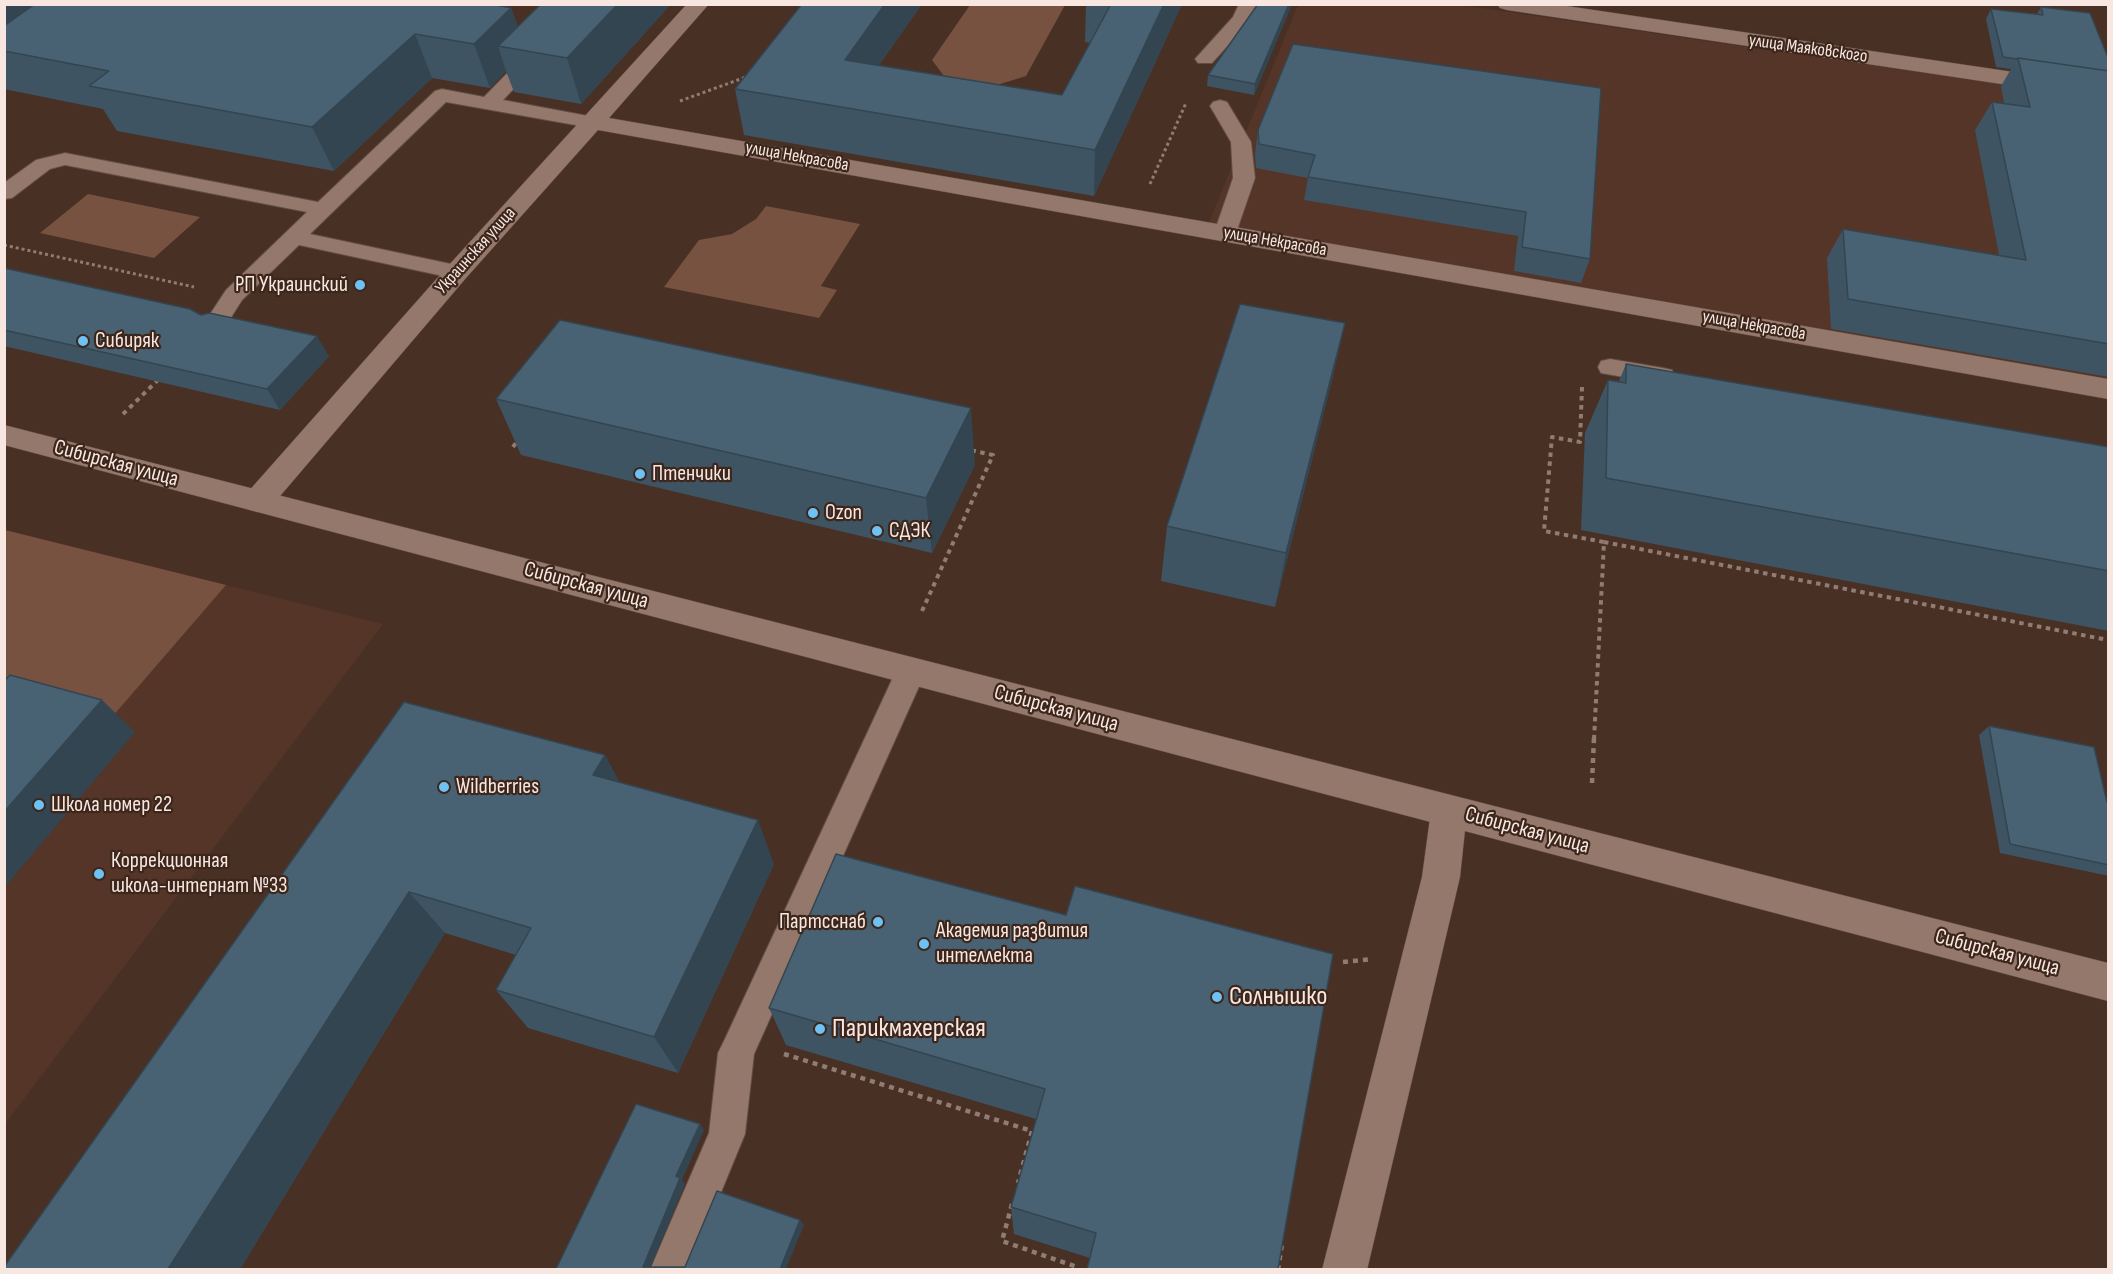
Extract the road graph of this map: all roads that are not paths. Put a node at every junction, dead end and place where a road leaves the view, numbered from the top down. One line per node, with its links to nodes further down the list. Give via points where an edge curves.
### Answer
1 (699, 4): 9 (street, Украинская улица)
2 (1248, 4): 5 (lane, via 1241,20)
3 (1507, 4): 6 (street, улица Маяковского)
4 (524, 39): 7 (lane, via 548,43)
5 (1205, 59)
6 (2109, 93)
7 (489, 103): 9 (lane, улица Некрасова); 11 (lane, улица Некрасова, via 442,95)
8 (1220, 106): 12 (lane, via 1241,142 1244,178)
9 (604, 124): 12 (street, улица Некрасова); 14 (street, Украинская улица)
10 (4, 193): 11 (lane, via 43,164 65,159)
11 (323, 208): 13 (lane)
12 (1225, 233): 18 (street, улица Некрасова)
13 (294, 237): 14 (lane); 15 (lane, via 234,296)
14 (457, 272): 20 (street, Украинская улица)
15 (215, 325)
16 (1610, 367): 17 (lane)
17 (1691, 381)
18 (2109, 389)
19 (4, 435): 20 (street, Сибирская улица)
20 (258, 501): 21 (street, Сибирская улица)
21 (911, 671): 22 (street, Сибирская улица); 24 (lane, via 736,1053 727,1134)
22 (1449, 811): 23 (street, Сибирская улица); 25 (street, via 1441,878)
23 (2109, 982)
24 (669, 1269)
25 (1344, 1269)

